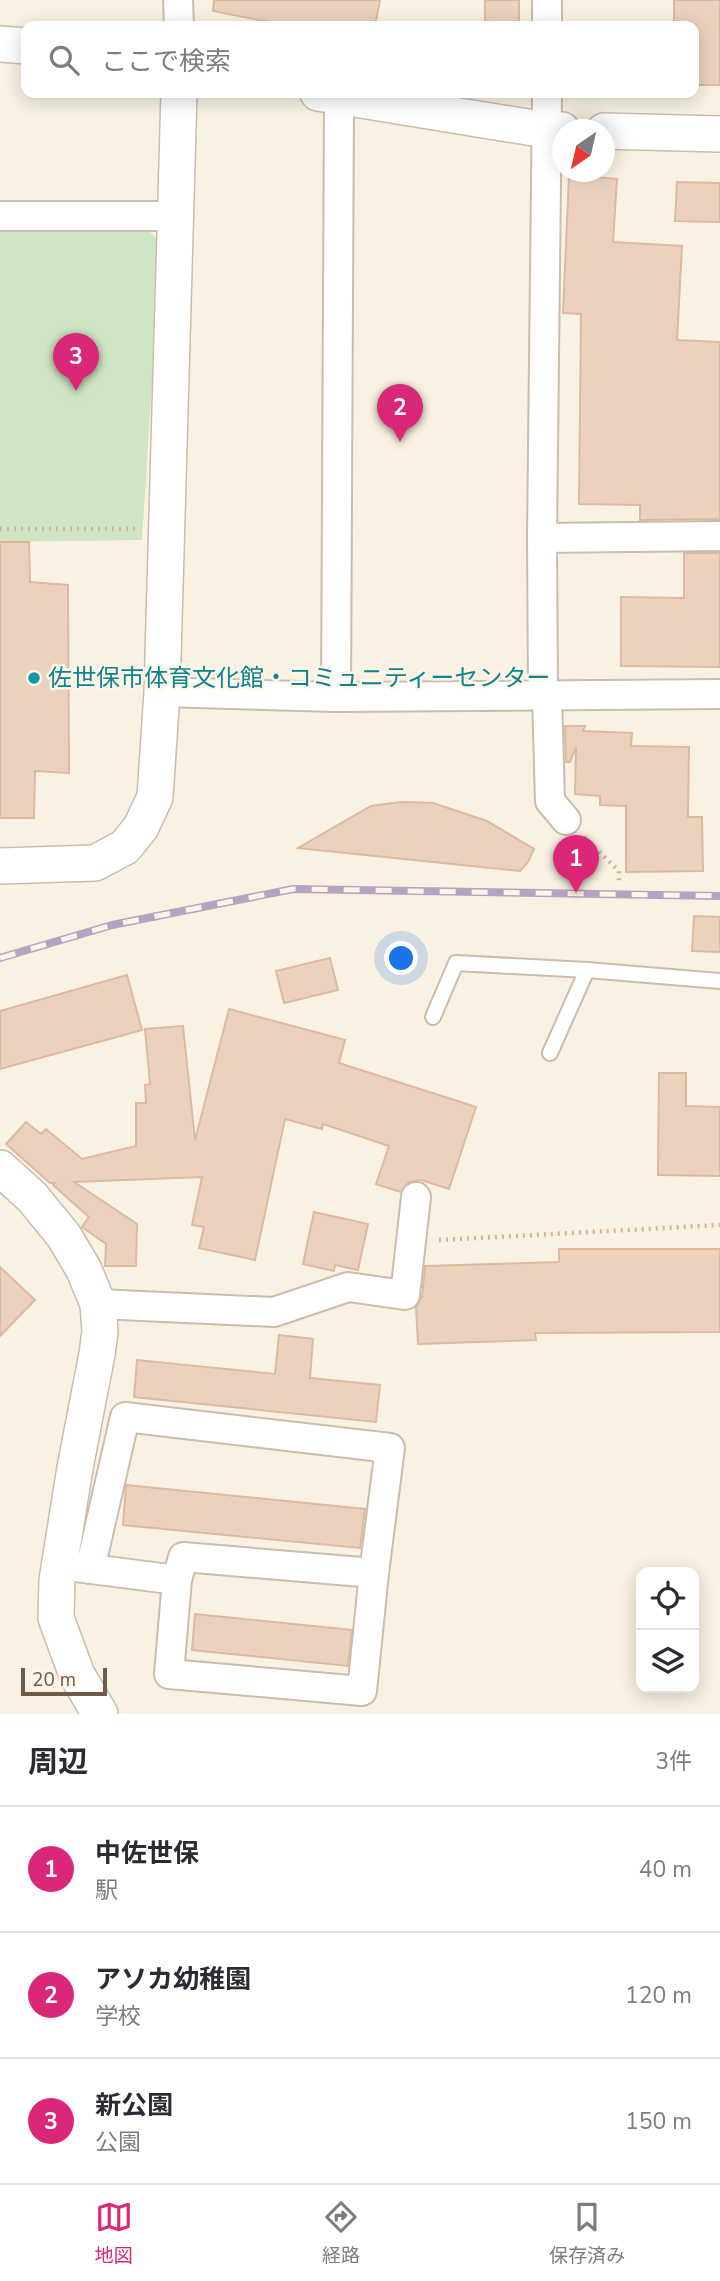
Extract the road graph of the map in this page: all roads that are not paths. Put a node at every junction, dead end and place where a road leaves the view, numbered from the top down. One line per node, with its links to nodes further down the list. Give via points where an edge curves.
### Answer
1 (178, 0): 3 (street)
2 (547, 0): 4 (street)
3 (178, 21)
4 (547, 21)
5 (0, 44): 6 (street)
6 (21, 46)
7 (179, 98): 17 (street)
8 (328, 98): 23 (street)
9 (347, 98): 12 (street)
10 (548, 98): 11 (street)
11 (552, 119)
12 (552, 130)
13 (615, 131): 14 (street)
14 (720, 134)
15 (552, 182): 19 (street)
16 (0, 216): 17 (street)
17 (175, 216): 20 (street)
18 (720, 536): 19 (street)
19 (542, 538): 21 (street)
20 (162, 692): 23 (street); 25 (street, via 155,797 125,848 95,863)
21 (545, 694): 22 (street); 23 (street); 24 (street, via 550,800)
22 (720, 694)
23 (336, 697)
24 (566, 820)
25 (0, 866)
26 (587, 970): 27 (lane); 28 (lane, via 456,963); 29 (lane)
27 (720, 981)
28 (433, 1017)
29 (550, 1054)
30 (0, 1168): 32 (street, via 64,1236)
31 (416, 1197): 32 (street, via 405,1295 348,1287 274,1312)
32 (98, 1304): 33 (street, via 97,1354 75,1468)
33 (75, 1567): 34 (street, via 125,1417 390,1448); 35 (street); 36 (street, via 56,1618 77,1675)
34 (374, 1573): 35 (street, via 183,1557); 35 (street, via 362,1691 169,1674)
35 (177, 1580)
36 (100, 1714)

